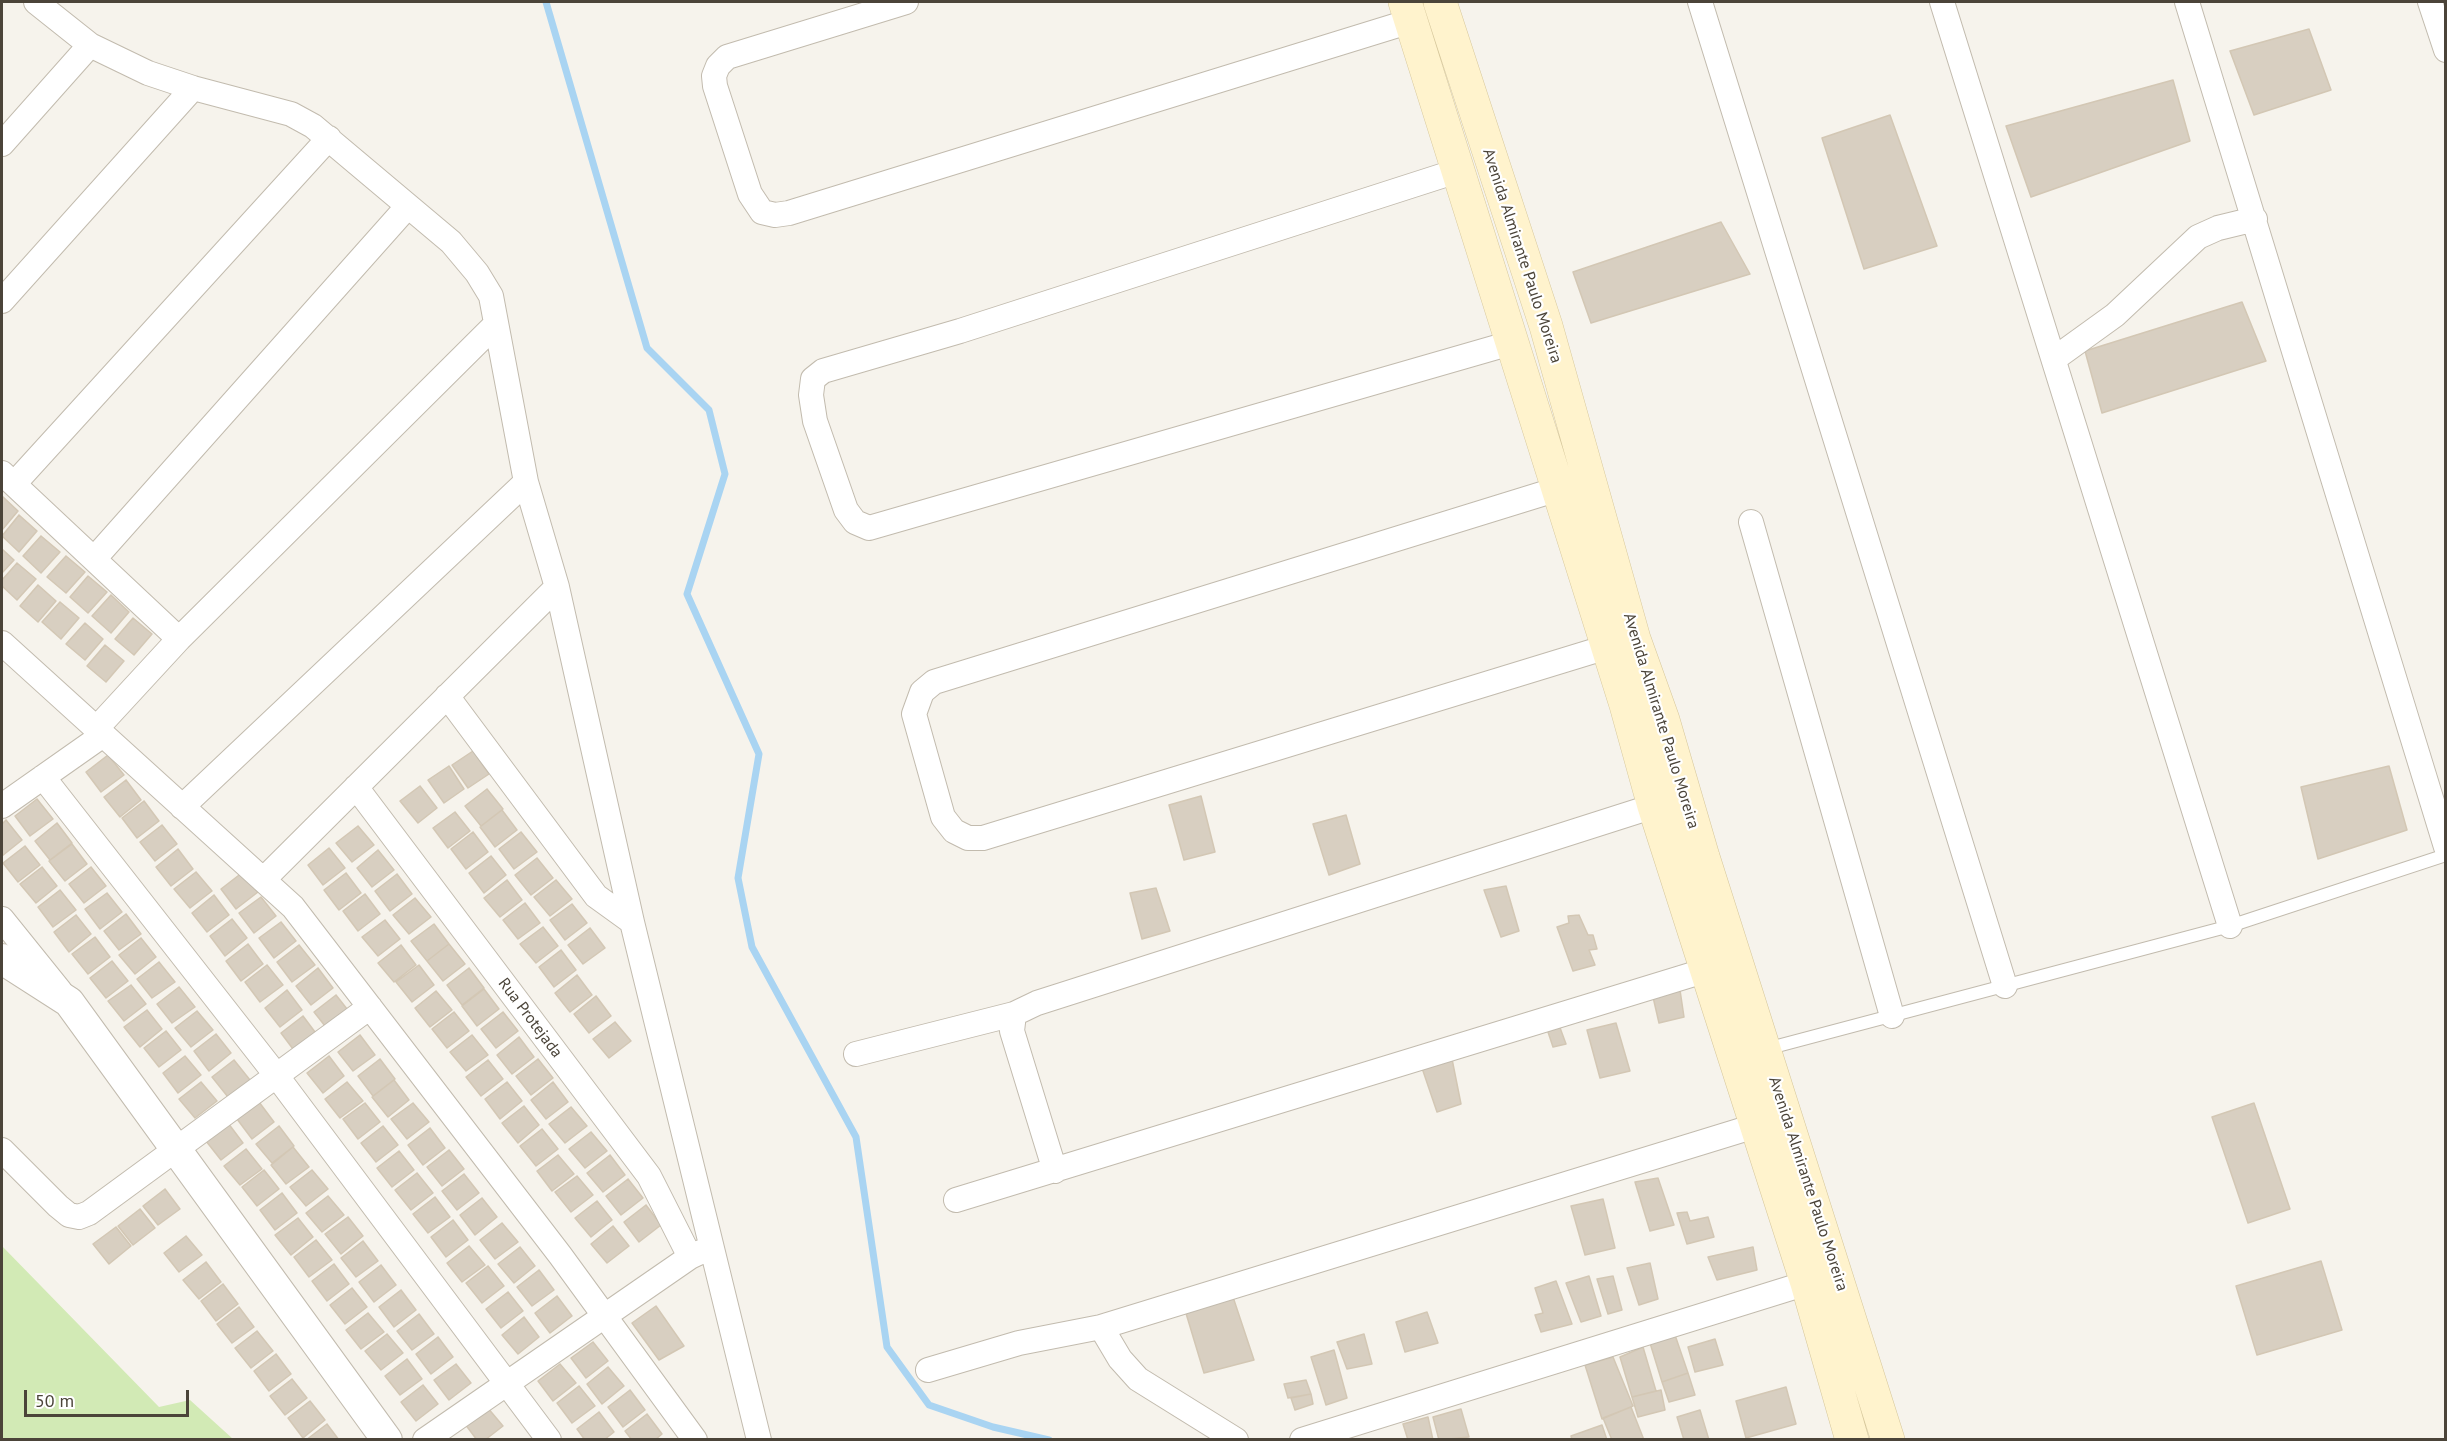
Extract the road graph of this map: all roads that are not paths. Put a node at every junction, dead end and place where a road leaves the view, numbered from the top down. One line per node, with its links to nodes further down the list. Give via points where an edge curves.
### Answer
1 (36, 2): 9 (street)
2 (906, 2): 8 (street, via 728,57 718,66 715,86 750,194 762,212 789,213)
3 (1440, 2): 50 (main road, Avenida Almirante Paulo Moreira, via 1546,326 1634,639 1663,720 1703,857)
4 (1700, 2): 45 (street)
5 (1942, 2): 20 (street)
6 (2187, 2): 16 (street)
7 (2430, 2): 10 (street)
8 (1408, 11): 14 (main road, Avenida Almirante Paulo Moreira)
9 (90, 45): 11 (street, via 148,73); 13 (street)
10 (2445, 50)
11 (193, 88): 12 (street, via 291,114); 17 (street)
12 (329, 138): 15 (street); 21 (street)
13 (2, 144)
14 (1457, 171): 19 (main road, Avenida Almirante Paulo Moreira); 19 (street, via 824,371 813,379 815,421 846,510 855,522 870,528)
15 (408, 206): 18 (street, via 451,242 477,273 490,296); 25 (street)
16 (2255, 219): 20 (street, via 2198,237 2115,315); 37 (street)
17 (2, 301)
18 (495, 325): 22 (street); 27 (street)
19 (1511, 343): 23 (main road, Avenida Almirante Paulo Moreira)
20 (2054, 359): 42 (street)
21 (8, 478): 25 (street)
22 (526, 482): 26 (street); 36 (street)
23 (1558, 489): 28 (main road, Avenida Almirante Paulo Moreira); 28 (street, via 934,682 915,703 914,714 943,817 954,831 968,838 983,838)
24 (1751, 522): 49 (street)
25 (94, 559): 27 (street)
26 (557, 587): 30 (street); 41 (street)
27 (179, 639): 31 (street)
28 (1607, 647): 35 (main road, Avenida Almirante Paulo Moreira)
29 (5, 654): 31 (street)
30 (447, 696): 33 (street); 41 (street, via 596,896)
31 (99, 732): 32 (street); 36 (street)
32 (43, 777): 34 (street); 52 (street)
33 (356, 787): 39 (street); 58 (street, Rua Protejada, via 649,1176)
34 (2, 806)
35 (1654, 806): 44 (main road, Avenida Almirante Paulo Moreira); 48 (street, via 1037,1002)
36 (182, 807): 39 (street)
37 (2445, 847)
38 (2445, 855): 42 (lane)
39 (263, 880): 47 (street, via 293,907)
40 (2, 919): 46 (street)
41 (632, 922): 58 (street)
42 (2230, 926): 45 (lane)
43 (2, 959): 46 (street)
44 (1707, 970): 50 (main road, Avenida Almirante Paulo Moreira); 56 (street)
45 (2005, 986): 49 (lane)
46 (69, 1002): 54 (street)
47 (370, 1007): 52 (street); 60 (street)
48 (1014, 1014): 51 (street); 56 (street, via 1012,1031)
49 (1892, 1016): 50 (lane)
50 (1750, 1053): 53 (main road, Avenida Almirante Paulo Moreira); 72 (main road, Avenida Almirante Paulo Moreira)
51 (856, 1054)
52 (277, 1076): 54 (street); 63 (street)
53 (1755, 1126): 59 (main road, Avenida Almirante Paulo Moreira); 61 (street)
54 (177, 1149): 55 (street, via 79,1217 58,1206); 64 (street)
55 (2, 1150)
56 (1055, 1171): 57 (street)
57 (956, 1200)
58 (700, 1252): 60 (street); 68 (street)
59 (1807, 1283): 70 (street); 71 (main road, Avenida Almirante Paulo Moreira)
60 (604, 1316): 63 (street); 67 (street)
61 (1101, 1327): 62 (street, via 1019,1343); 69 (street, via 1120,1359 1138,1379)
62 (928, 1370)
63 (507, 1383): 65 (street); 66 (street)
64 (387, 1440)
65 (425, 1440)
66 (549, 1440)
67 (695, 1440)
68 (759, 1440)
69 (1236, 1440)
70 (1302, 1440)
71 (1852, 1440)
72 (1888, 1440)

